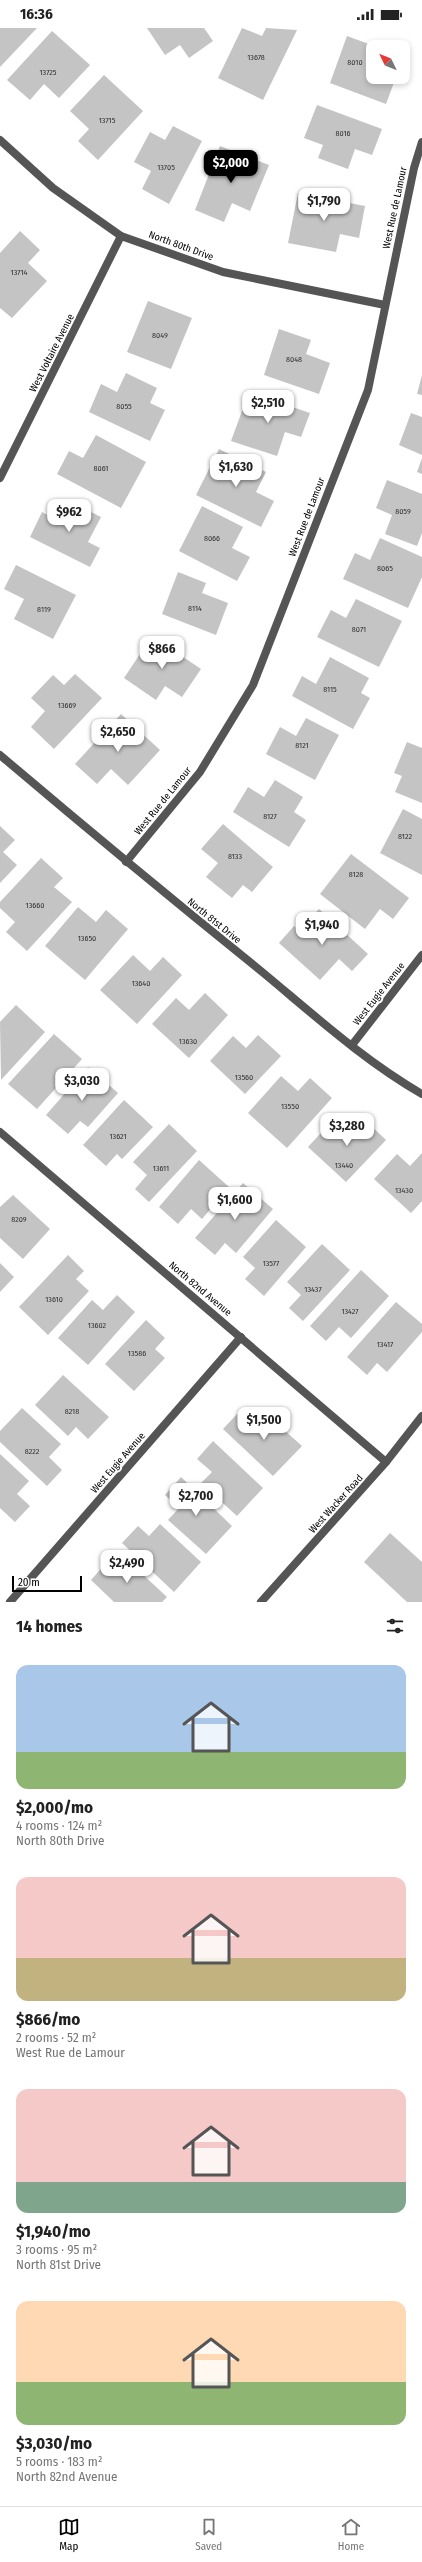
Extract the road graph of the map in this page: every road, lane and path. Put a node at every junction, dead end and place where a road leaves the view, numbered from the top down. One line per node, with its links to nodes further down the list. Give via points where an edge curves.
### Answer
1 (0, 140): 3 (street, North 80th Drive, via 53,188)
2 (422, 142): 4 (street, West Rue de Lamour, via 414,168)
3 (121, 236): 4 (street, North 80th Drive, via 223,272); 5 (street, West Voltaire Avenue)
4 (385, 305): 7 (street, West Rue de Lamour, via 368,390 253,686 200,772)
5 (0, 478)
6 (0, 755): 7 (street, North 81st Drive)
7 (126, 862): 9 (street, North 81st Drive)
8 (422, 955): 9 (street, West Eugie Avenue)
9 (352, 1045): 10 (street, North 81st Drive, via 396,1079)
10 (422, 1094)
11 (0, 1132): 12 (street, North 82nd Avenue)
12 (241, 1337): 14 (street, North 82nd Avenue); 15 (street, West Eugie Avenue)
13 (422, 1416): 14 (street, West Wacker Road)
14 (386, 1462): 16 (street, West Wacker Road)
15 (10, 1602)
16 (261, 1602)

